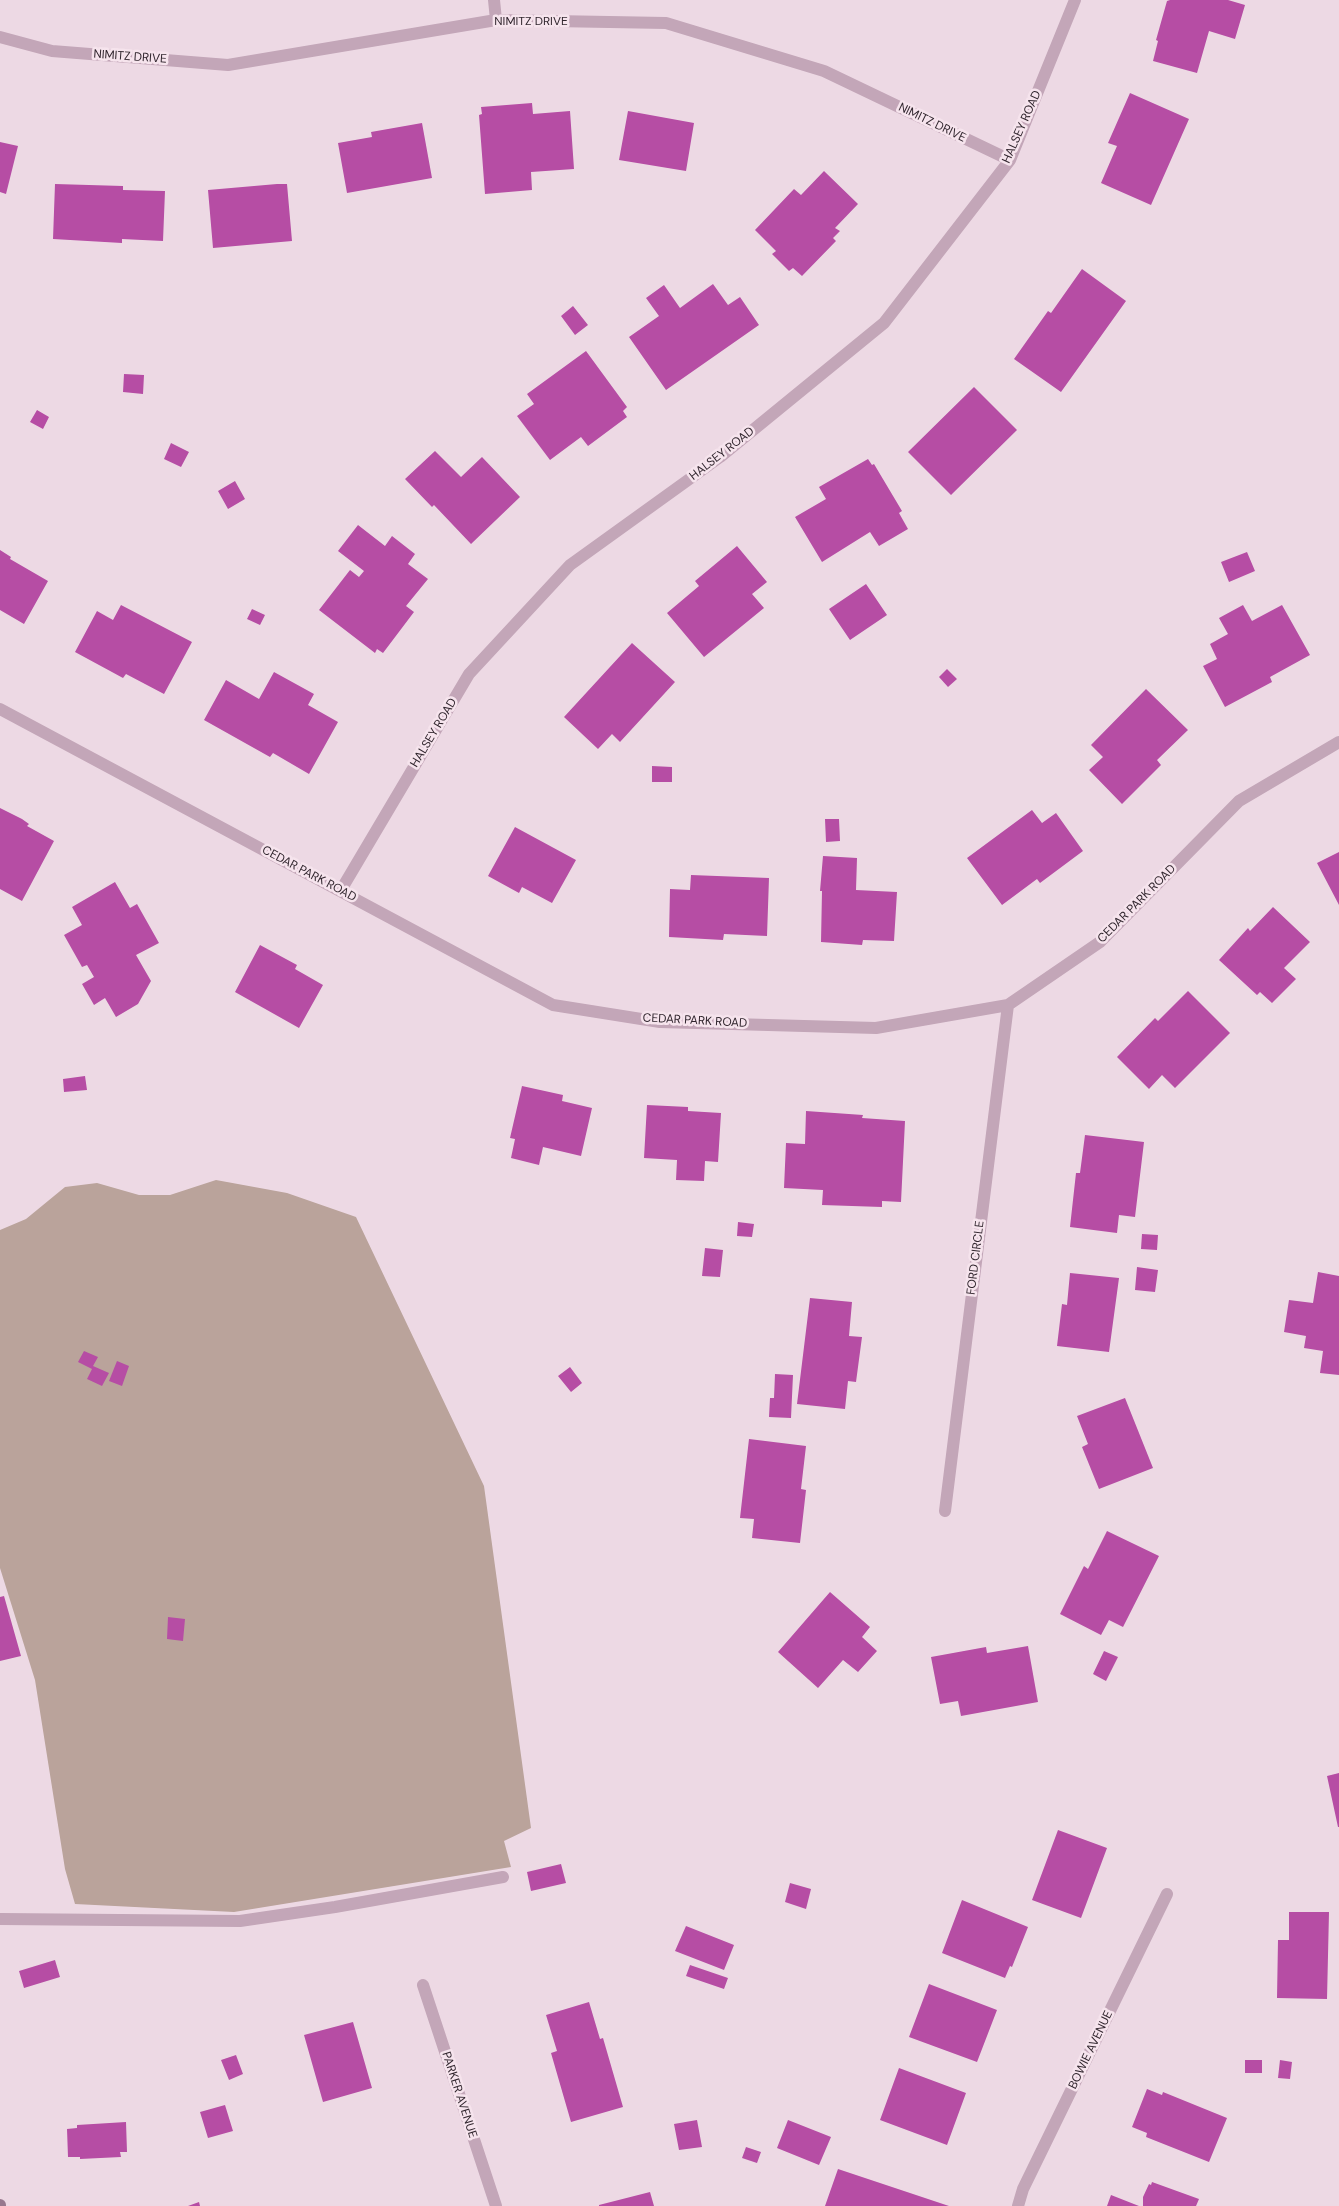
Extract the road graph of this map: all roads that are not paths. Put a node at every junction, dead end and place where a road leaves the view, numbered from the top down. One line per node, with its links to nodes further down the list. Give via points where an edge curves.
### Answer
1 (494, 0): 3 (street)
2 (1075, 0): 5 (street, HALSEY ROAD)
3 (496, 20): 4 (street, NIMITZ DRIVE, via 228,64 52,51); 5 (street, NIMITZ DRIVE, via 666,23 824,71)
4 (0, 37)
5 (1010, 160): 8 (street, HALSEY ROAD, via 884,322 720,458 570,565 469,674)
6 (0, 709): 8 (street, CEDAR PARK ROAD)
7 (1339, 742): 9 (street, CEDAR PARK ROAD, via 1240,801 1100,942)
8 (341, 890): 9 (street, CEDAR PARK ROAD, via 553,1005 660,1022 876,1028)
9 (1008, 1005): 10 (street, FORD CIRCLE)
10 (944, 1511)
11 (503, 1877): 13 (street, via 240,1921)
12 (1167, 1894): 16 (street, BOWIE AVENUE, via 1023,2189)
13 (0, 1919)
14 (423, 1985): 15 (street, PARKER AVENUE)
15 (496, 2206)
16 (1018, 2206)

